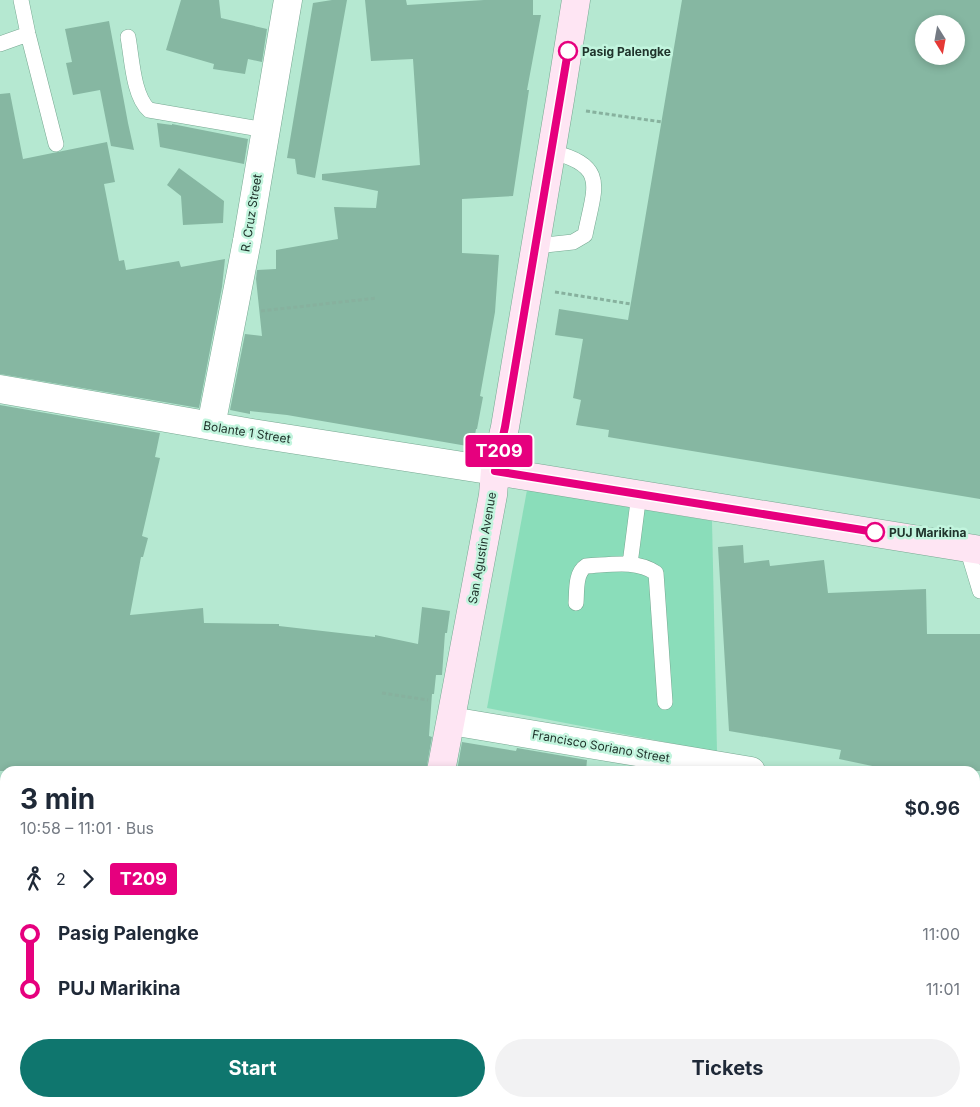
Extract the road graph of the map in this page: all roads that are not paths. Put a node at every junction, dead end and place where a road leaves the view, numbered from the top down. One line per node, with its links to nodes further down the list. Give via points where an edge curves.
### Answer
1 (21, 0): 4 (lane)
2 (288, 0): 7 (street, R. Cruz Street)
3 (576, 0): 9 (main road, San Agustin Avenue)
4 (28, 34): 6 (lane); 8 (lane)
5 (128, 37): 7 (lane, via 138,94 149,110)
6 (0, 44)
7 (265, 130): 12 (street, R. Cruz Street, via 234,314)
8 (56, 144)
9 (552, 152): 10 (main road, San Agustin Avenue); 10 (lane, via 568,156 587,167 595,183 585,235 573,242)
10 (536, 246): 13 (main road, San Agustin Avenue)
11 (0, 389): 12 (street, Bolante 1 Street)
12 (211, 426): 13 (street, Bolante 1 Street)
13 (495, 471): 14 (main road); 20 (main road, San Agustin Avenue)
14 (639, 494): 15 (main road); 16 (lane)
15 (973, 549): 17 (lane)
16 (630, 564): 18 (lane, via 581,569); 19 (lane, via 656,573)
17 (980, 590)
18 (576, 603)
19 (665, 702)
20 (452, 712): 21 (main road, San Agustin Avenue); 22 (street, Francisco Soriano Street)
21 (442, 766)
22 (726, 766)

